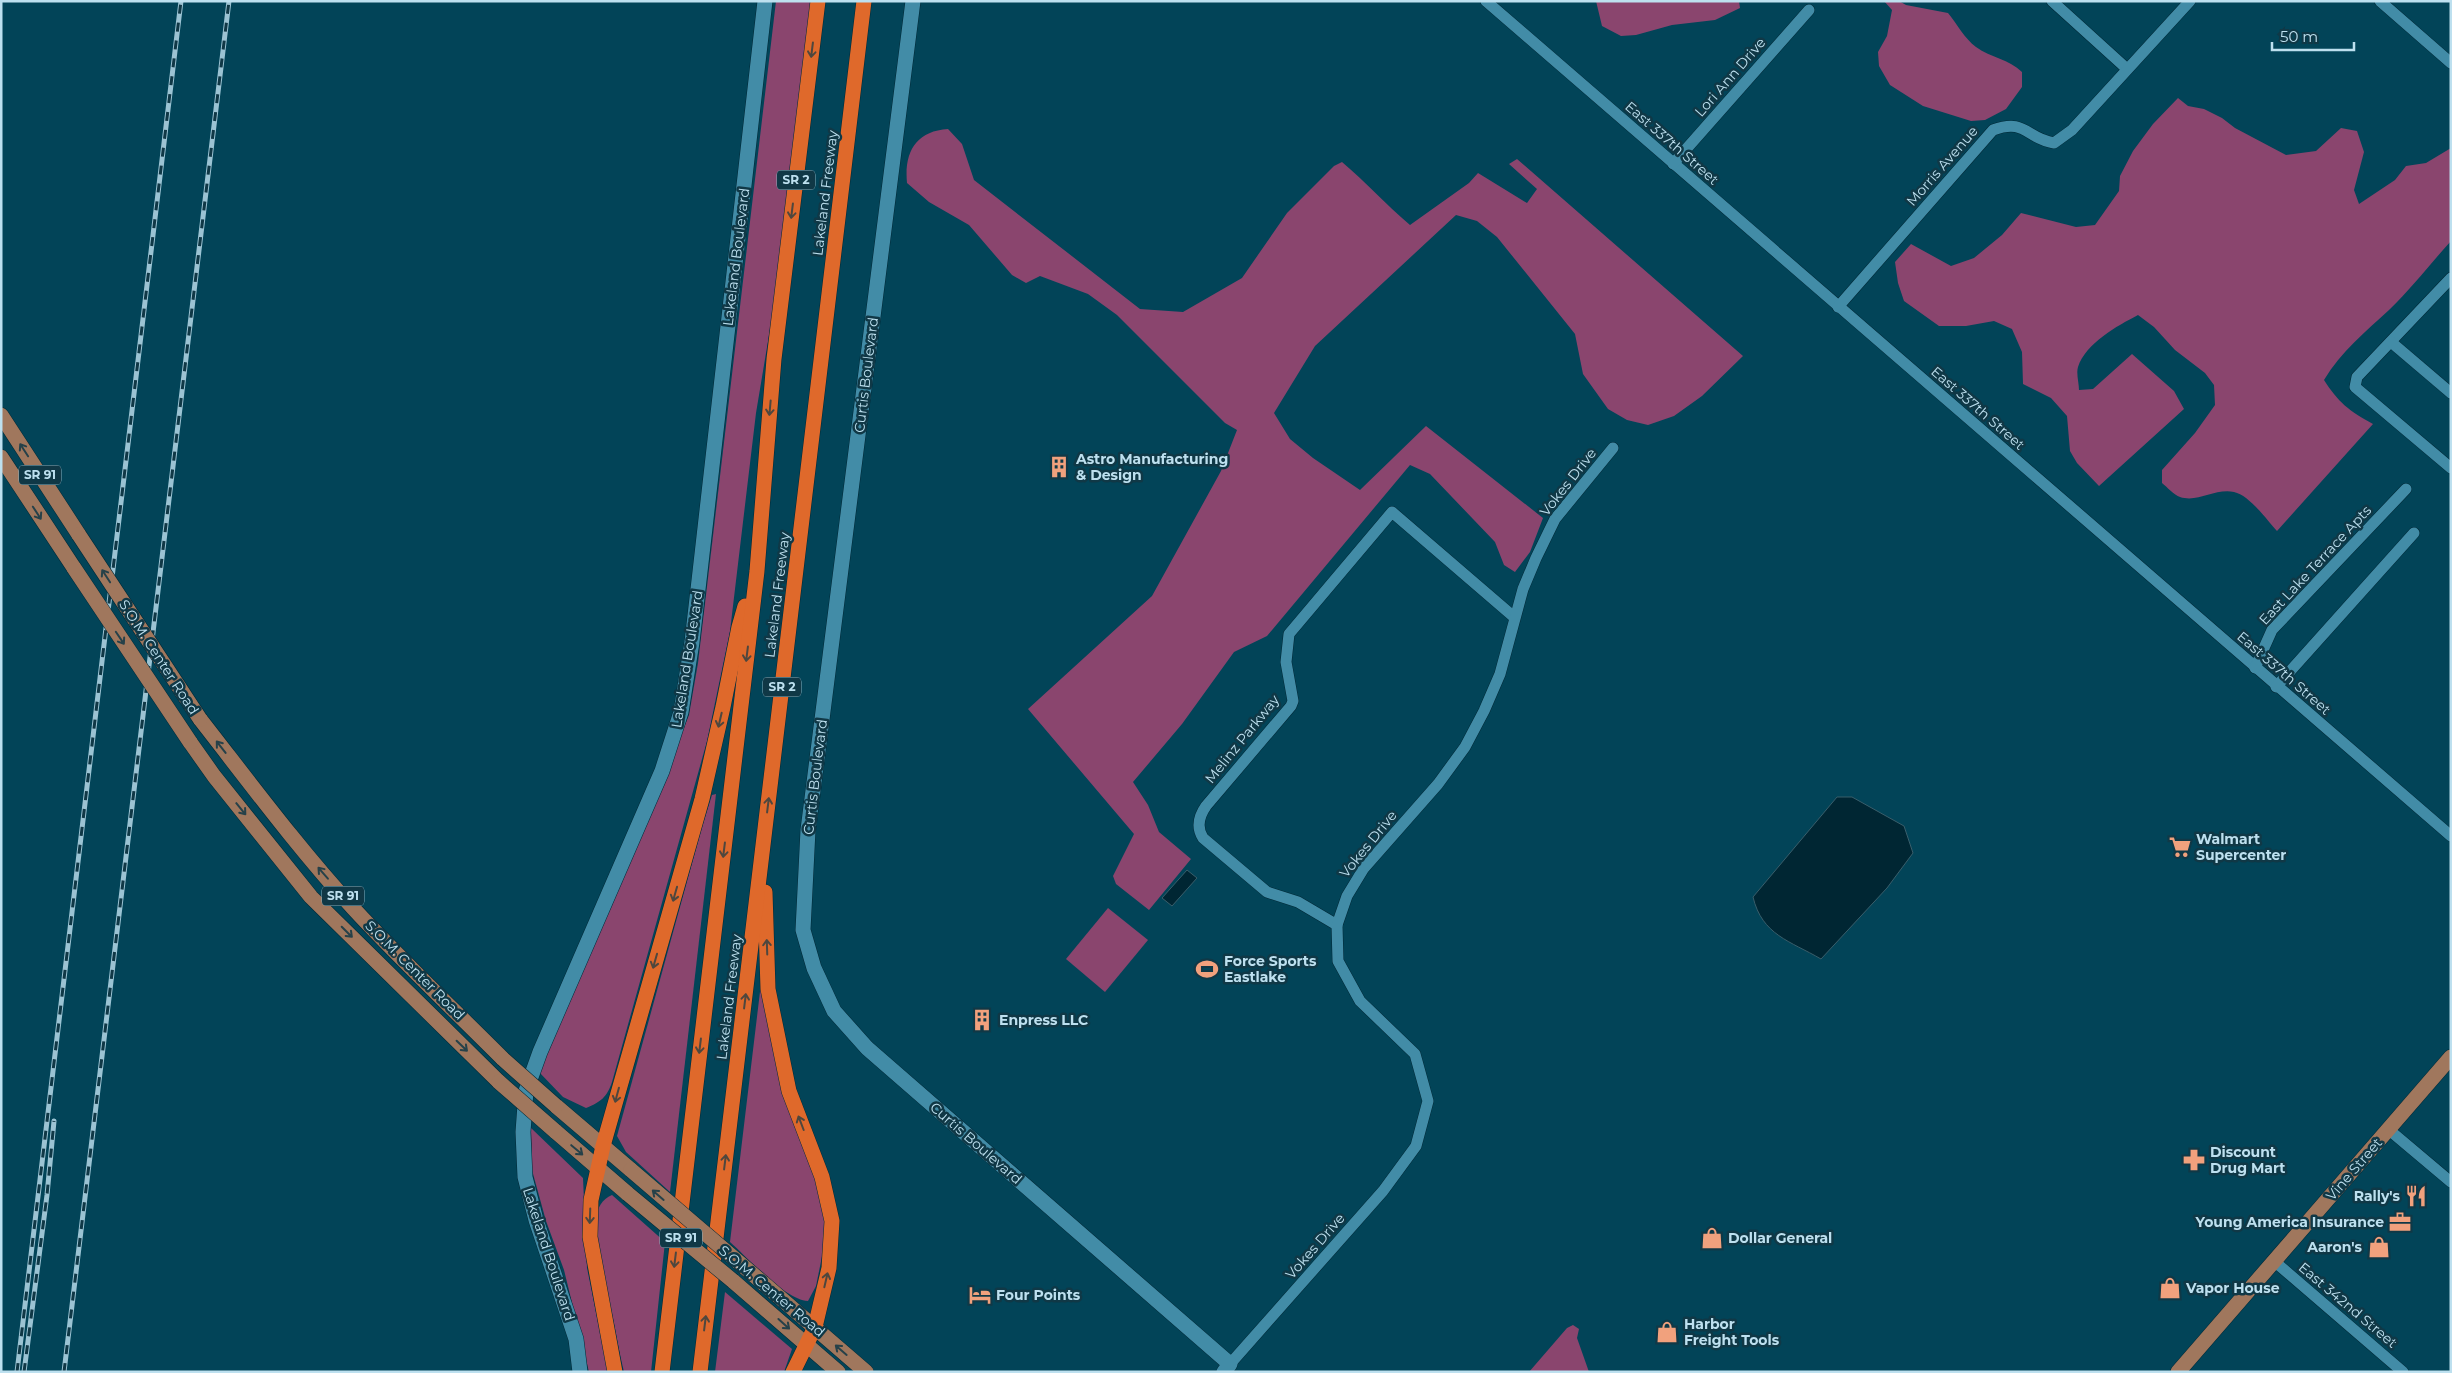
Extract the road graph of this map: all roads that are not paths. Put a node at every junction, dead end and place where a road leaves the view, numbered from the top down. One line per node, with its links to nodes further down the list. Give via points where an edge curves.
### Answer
1 (766, 1): 40 (street, Lakeland Boulevard, via 693,634 681,712 662,771 544,1043 526,1092 523,1132 525,1177 576,1339)
2 (818, 1): 24 (highway, Lakeland Freeway / SR 2, one-way to 24, via 774,359)
3 (864, 1): 29 (highway, Lakeland Freeway / SR 2, one-way to 3)
4 (913, 1): 39 (street, Curtis Boulevard, via 808,830 804,930 814,968 834,1010 867,1048)
5 (1486, 1): 12 (street, East 337th Street)
6 (2052, 1): 11 (street)
7 (2190, 1): 11 (street, Morris Avenue)
8 (2380, 1): 10 (street)
9 (1809, 10): 12 (street, Lori Ann Drive)
10 (2451, 63)
11 (2126, 68): 15 (street, Morris Avenue, via 2072,130 2054,143 2041,141 2021,127 2008,125 1992,130)
12 (1674, 164): 15 (street, East 337th Street)
13 (2451, 278): 14 (street)
14 (2446, 291): 16 (street)
15 (1838, 306): 26 (street, East 337th Street)
16 (2391, 342): 17 (street); 21 (street, via 2357,377 2355,387)
17 (2451, 394)
18 (1, 415): 33 (main road, S.O.M. Center Road / SR 91, one-way to 18, bridge, via 504,1059 425,982 353,908 300,847 200,719)
19 (1613, 448): 25 (street, Vokes Drive, via 1555,519 1534,561)
20 (1, 457): 34 (main road, S.O.M. Center Road / SR 91, one-way to 34, bridge, via 214,776 312,897 499,1082)
21 (2451, 468)
22 (2406, 489): 26 (street, East Lake Terrace Apts, via 2272,630)
23 (2414, 533): 27 (street)
24 (757, 571): 33 (highway, one-way to 33, via 738,628 702,798); 42 (highway, Lakeland Freeway / SR 2, one-way to 42)
25 (1514, 617): 30 (street, Vokes Drive, via 1500,674 1465,747 1438,784 1364,868 1347,896); 30 (street, Melinz Parkway, via 1392,512 1289,634 1286,662 1293,701 1291,706 1206,806 1200,816 1199,830 1203,838 1266,892 1298,902)
26 (2255, 668): 27 (street, East 337th Street)
27 (2276, 686): 28 (street, East 337th Street)
28 (2451, 836)
29 (764, 840): 37 (highway, one-way to 29, via 829,1268 832,1221 822,1177 789,1091 768,989); 43 (highway, Lakeland Freeway / SR 2, one-way to 29)
30 (1337, 925): 39 (street, Vokes Drive, via 1338,961 1360,1001 1415,1054 1428,1101 1416,1146 1383,1191)
31 (2451, 1057): 32 (main road, Vine Street)
32 (2388, 1129): 35 (street); 36 (main road, Vine Street)
33 (603, 1146): 34 (highway); 37 (main road, S.O.M. Center Road / SR 91, one-way to 33, bridge)
34 (599, 1168): 38 (main road, S.O.M. Center Road / SR 91, one-way to 38, bridge); 41 (highway, one-way to 41, via 591,1200 590,1237)
35 (2451, 1182)
36 (2274, 1261): 47 (main road, Vine Street); 48 (street, East 342nd Street)
37 (816, 1327): 38 (highway); 46 (main road, S.O.M. Center Road / SR 91, one-way to 37)
38 (806, 1344): 44 (highway); 45 (main road, S.O.M. Center Road / SR 91)
39 (1227, 1368)
40 (580, 1372)
41 (615, 1372)
42 (662, 1372)
43 (700, 1372)
44 (793, 1372)
45 (838, 1372)
46 (866, 1372)
47 (2178, 1372)
48 (2403, 1372)

